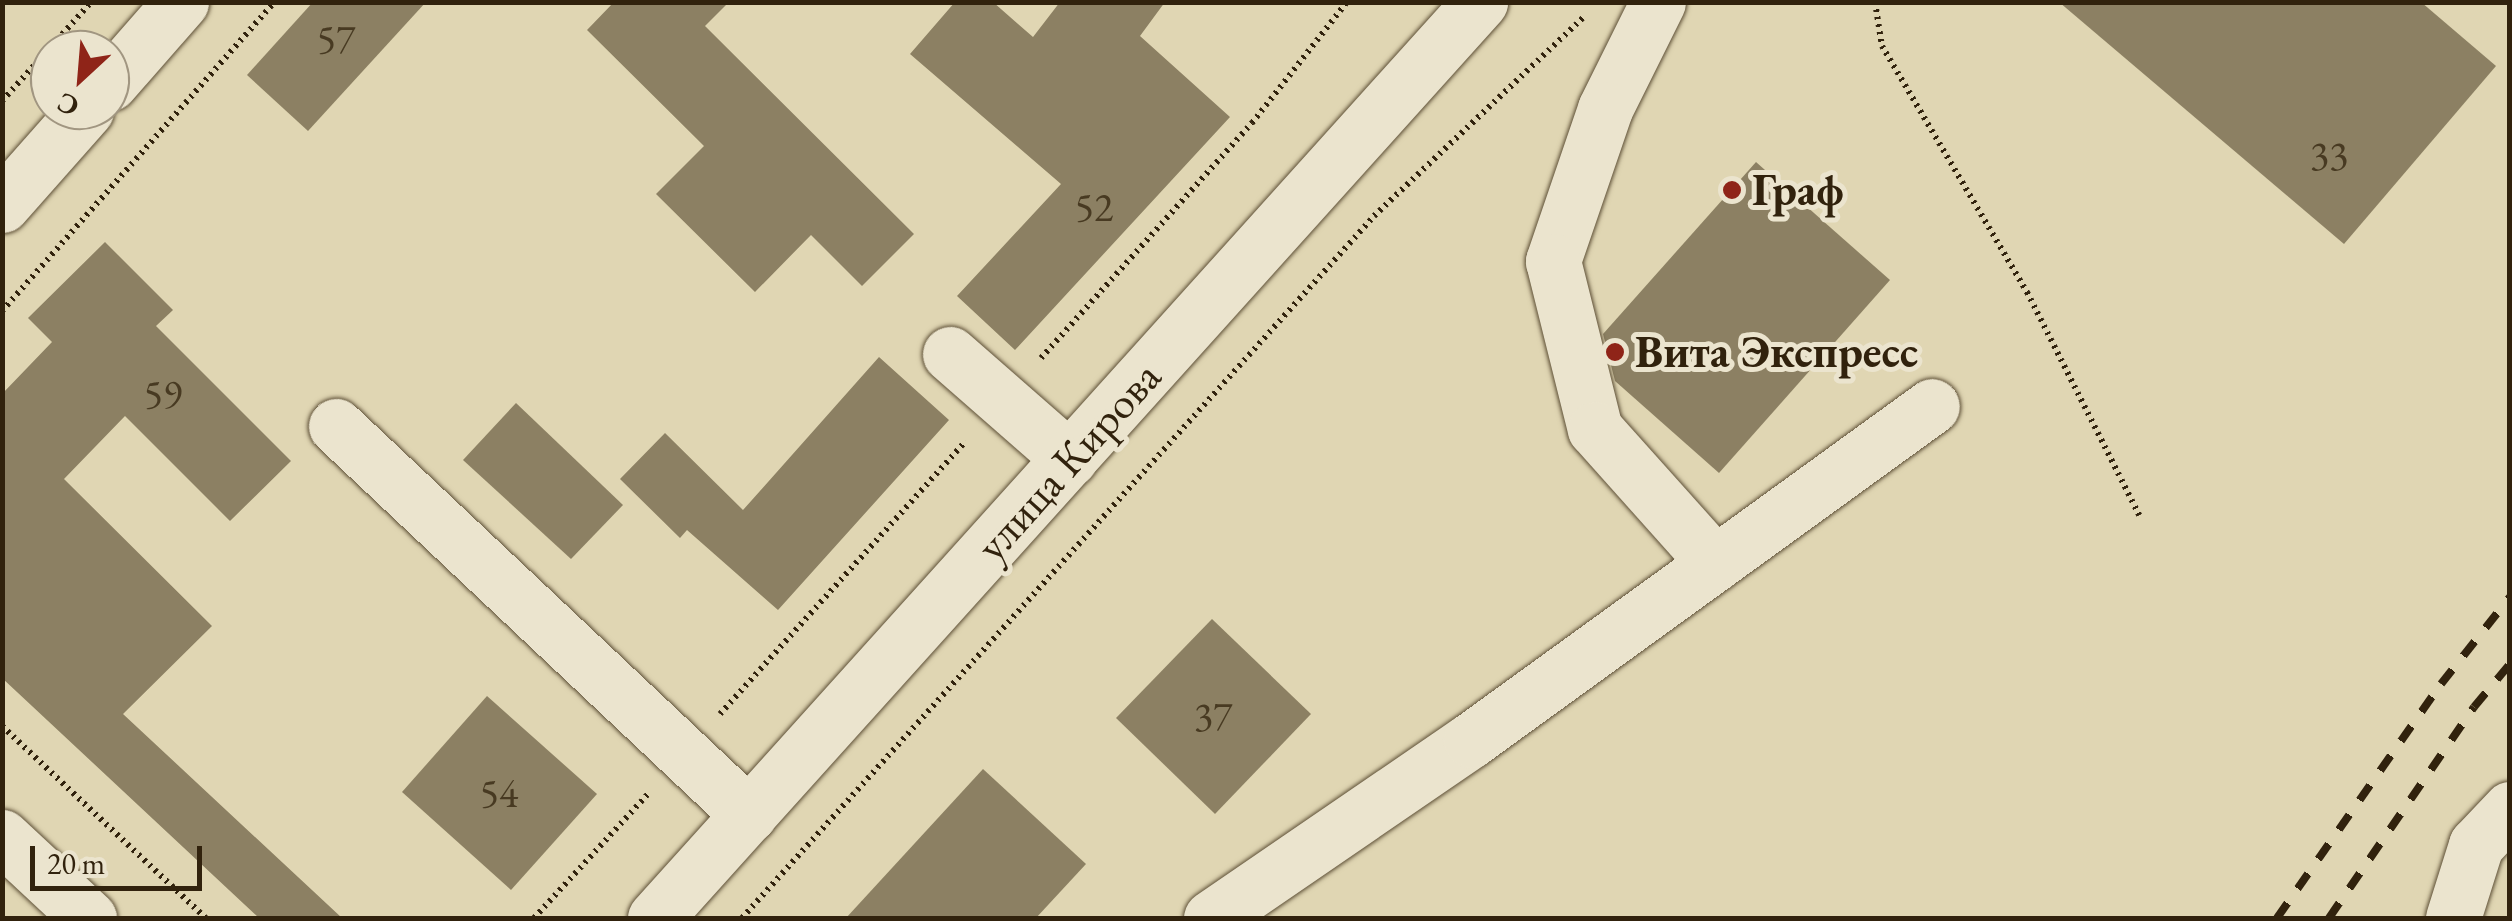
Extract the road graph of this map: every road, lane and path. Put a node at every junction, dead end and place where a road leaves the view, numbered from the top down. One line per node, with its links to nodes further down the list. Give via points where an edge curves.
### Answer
1 (91, 2): 10 (path)
2 (181, 2): 9 (street)
3 (274, 2): 13 (path)
4 (1347, 2): 15 (path, via 1252,123)
5 (1480, 2): 18 (street, улица Кирова)
6 (1658, 2): 20 (street, via 1605,109 1553,261 1594,429)
7 (1875, 2): 19 (path, via 1882,46 2027,292)
8 (1586, 16): 30 (path, via 1374,216)
9 (130, 60)
10 (2, 101)
11 (68, 130): 12 (street)
12 (2, 205)
13 (2, 311)
14 (950, 354): 15 (street)
15 (1003, 400): 18 (street); 22 (path)
16 (1932, 406): 20 (street)
17 (336, 426): 22 (street)
18 (1070, 459): 24 (street, улица Кирова)
19 (2138, 515)
20 (1714, 564): 31 (street)
21 (2, 726): 28 (path)
22 (684, 755): 24 (street); 29 (path)
23 (2510, 809): 32 (street, via 2476,846)
24 (749, 814): 26 (street, улица Кирова)
25 (2, 837): 27 (street)
26 (665, 915)
27 (89, 918)
28 (206, 918)
29 (534, 918)
30 (742, 918)
31 (1212, 918)
32 (2453, 918)

